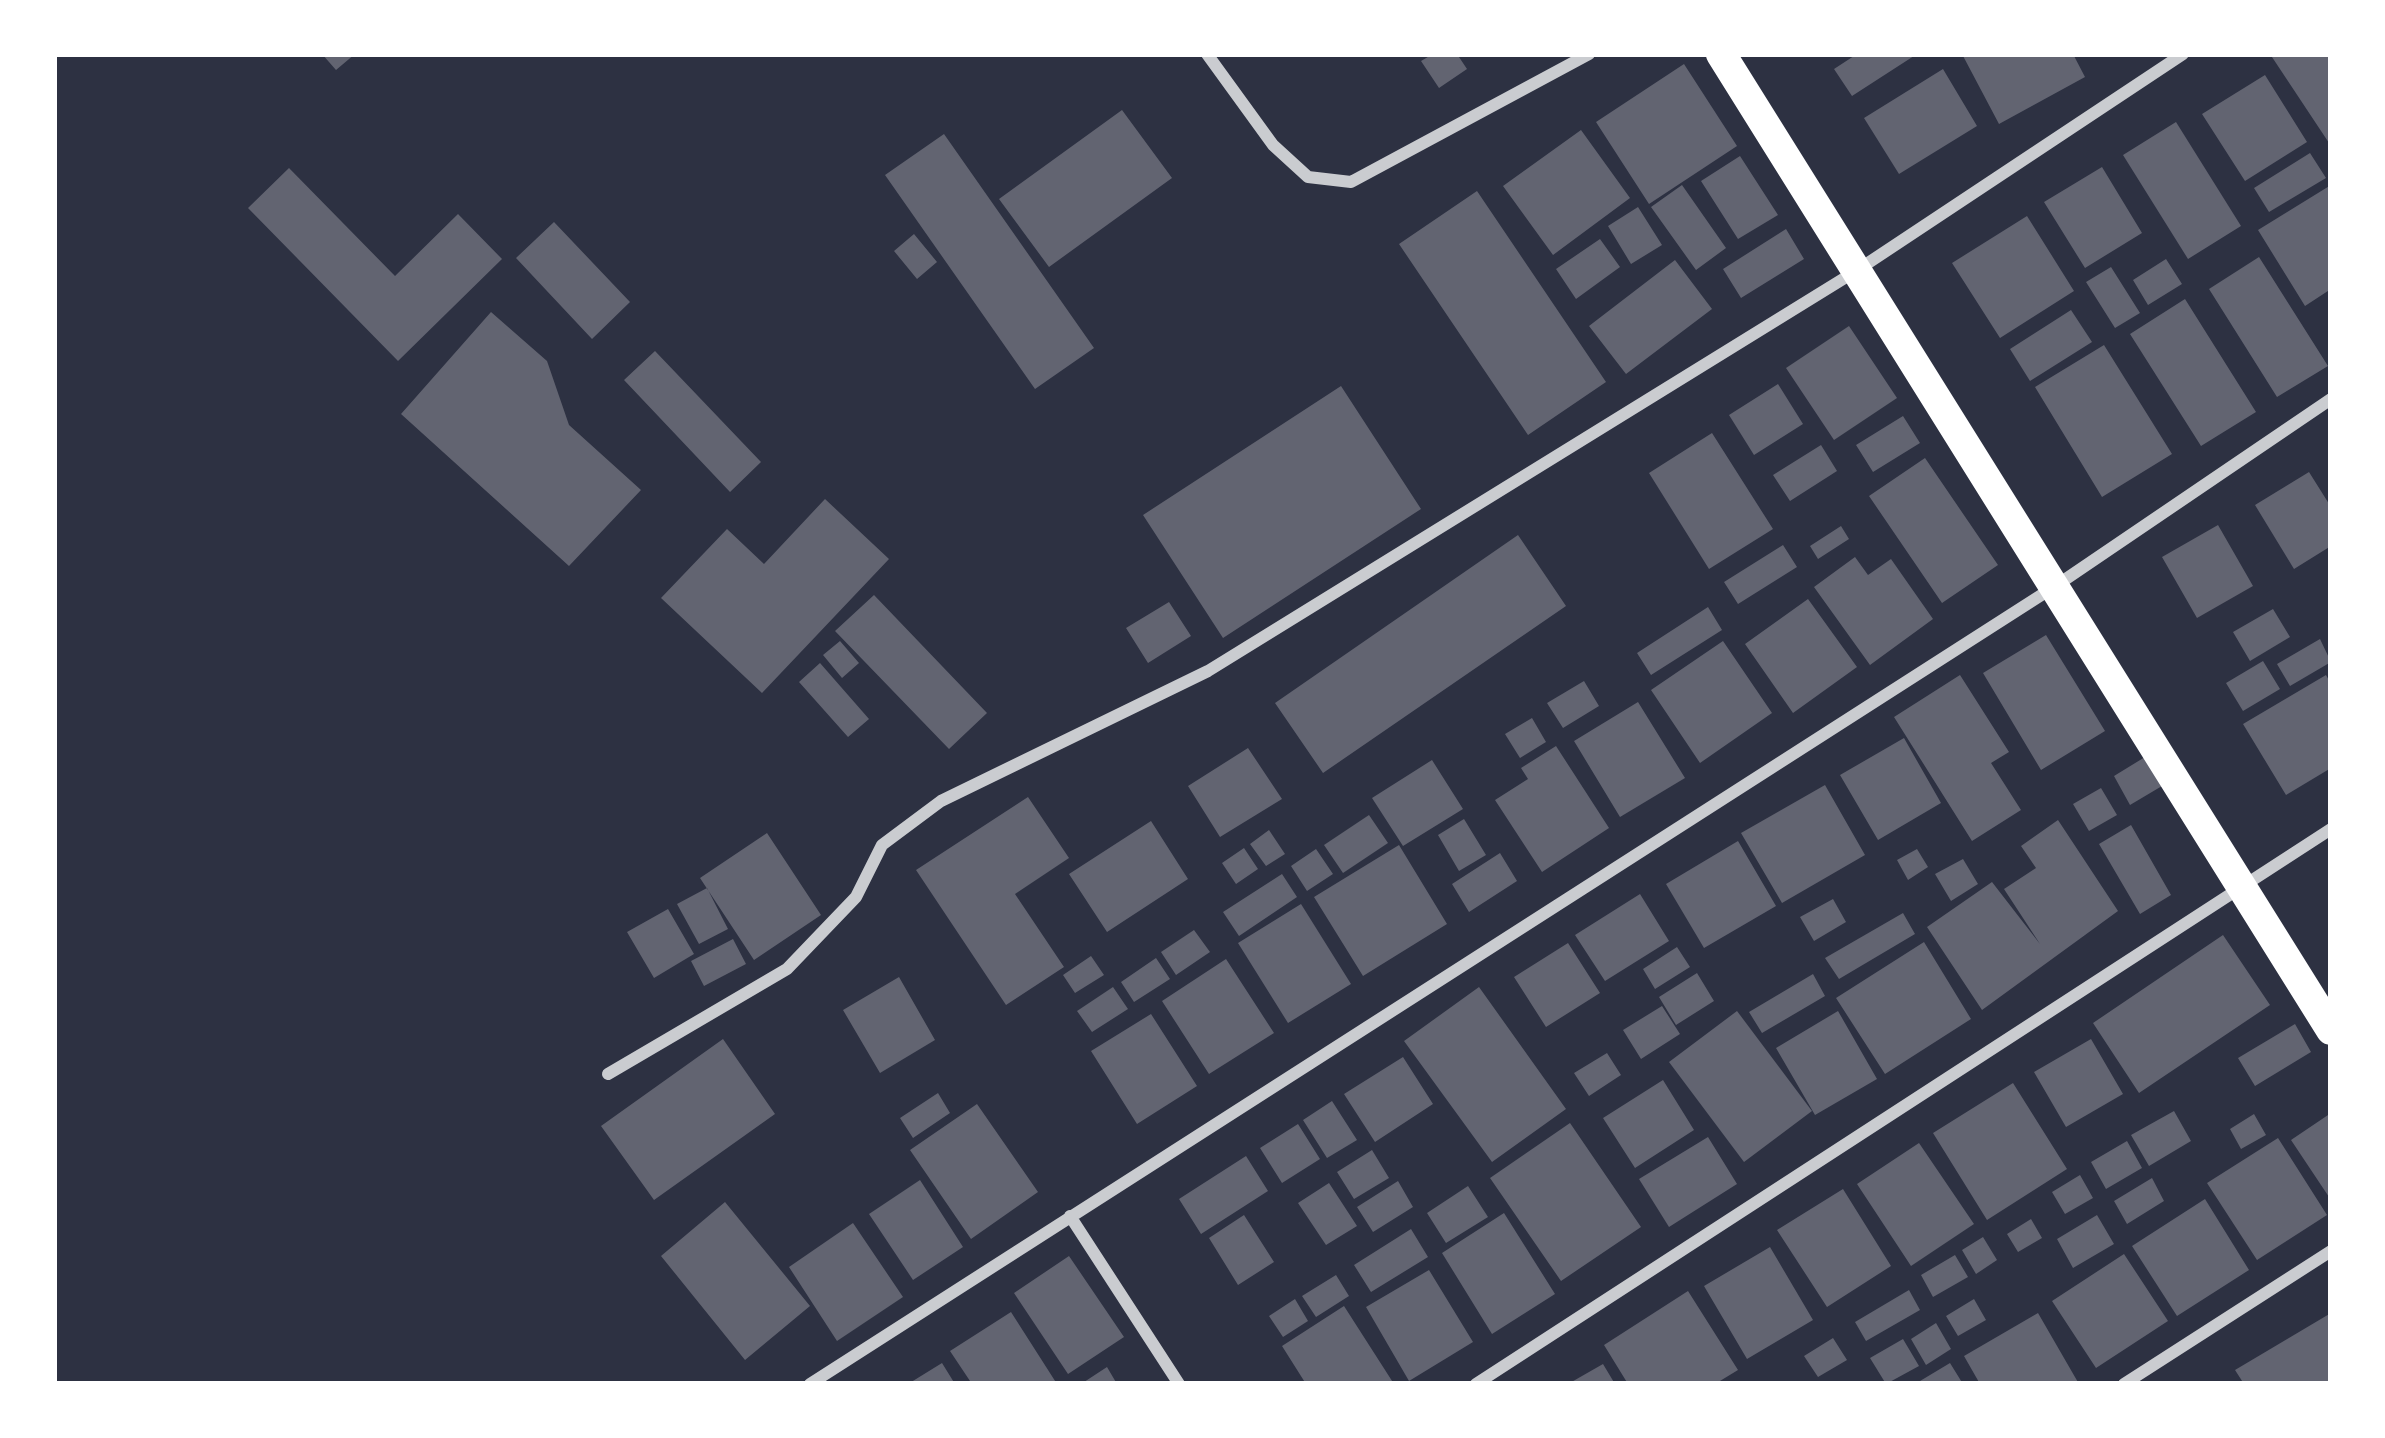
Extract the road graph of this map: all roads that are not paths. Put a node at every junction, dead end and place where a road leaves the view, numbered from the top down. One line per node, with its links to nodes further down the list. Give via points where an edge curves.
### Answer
1 (1207, 54): 2 (street, via 1273,145 1309,177 1351,182)
2 (1589, 54)
3 (1721, 54): 5 (main road)
4 (2183, 54): 5 (street)
5 (1856, 272): 7 (main road); 11 (street, via 1208,671 940,801 882,845 856,897 788,969)
6 (2331, 399): 7 (street)
7 (2057, 585): 9 (main road); 12 (street)
8 (2331, 830): 9 (street)
9 (2241, 890): 10 (main road); 16 (street)
10 (2331, 1030)
11 (608, 1074)
12 (1070, 1216): 14 (street); 15 (street)
13 (2331, 1250): 17 (street)
14 (810, 1384)
15 (1179, 1384)
16 (1477, 1384)
17 (2124, 1384)

